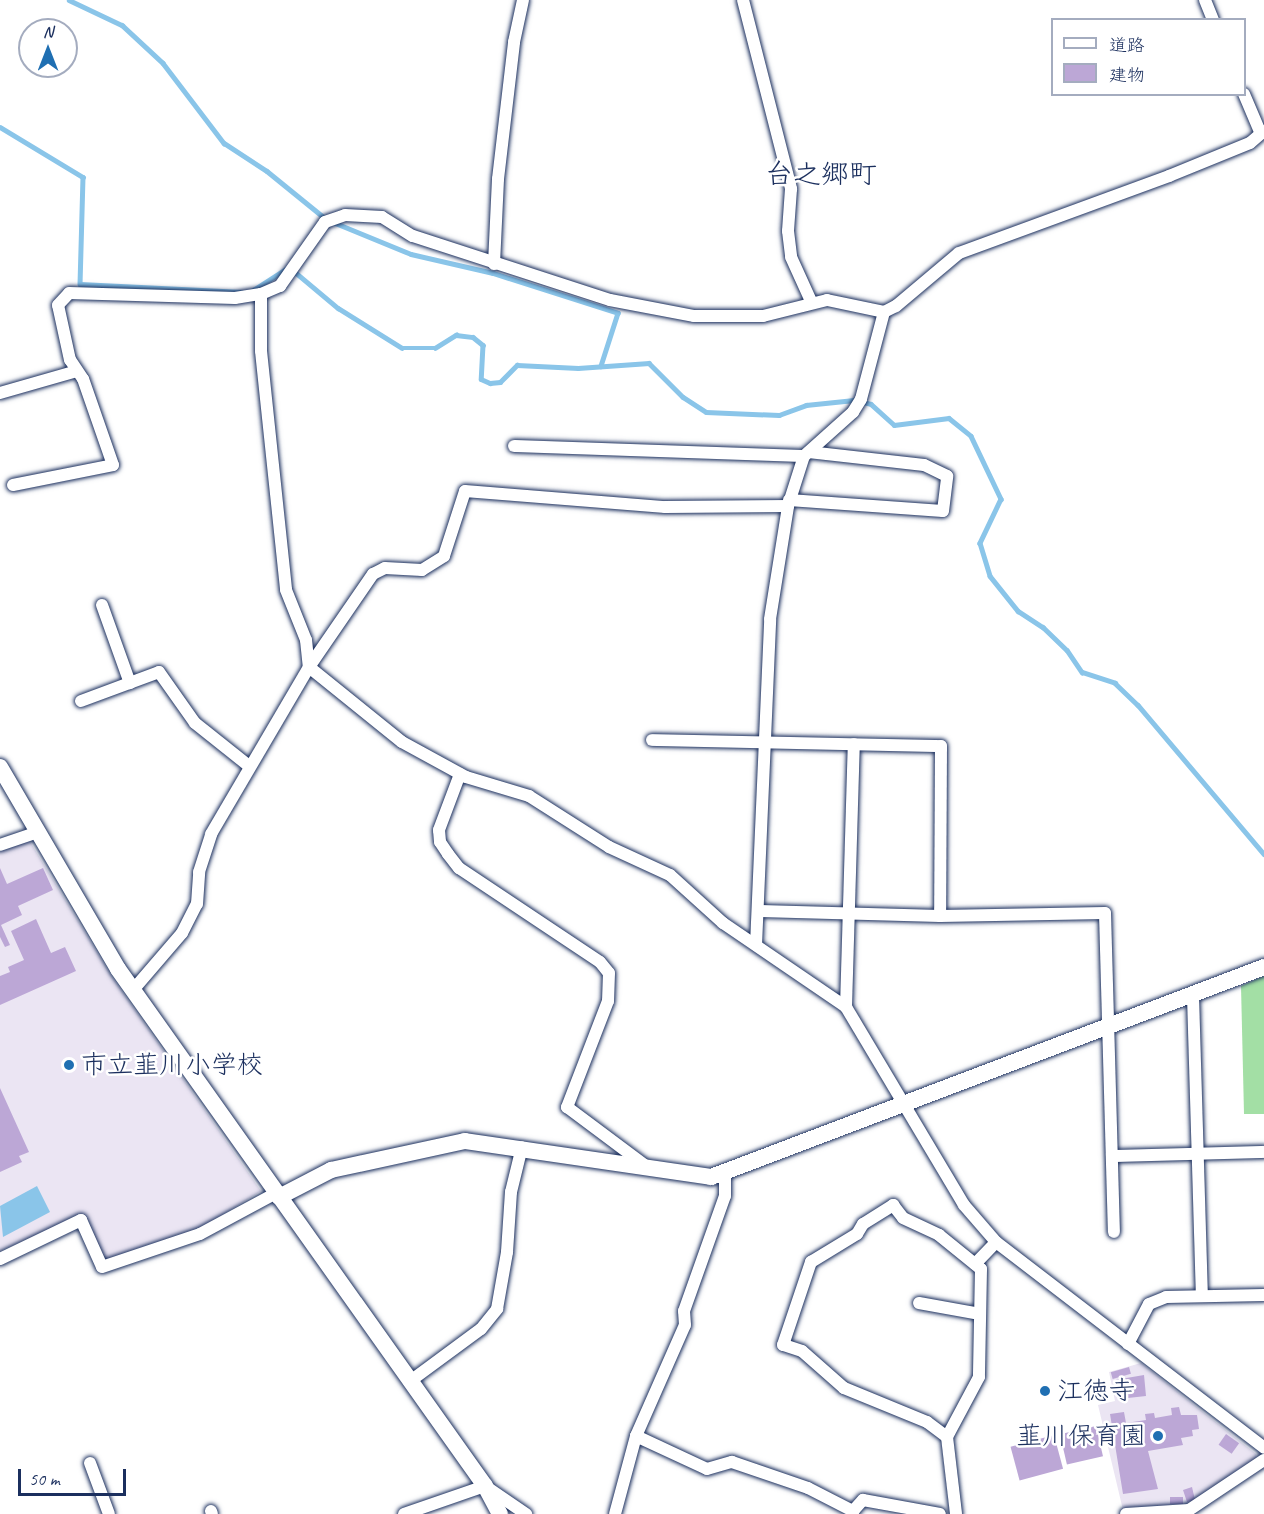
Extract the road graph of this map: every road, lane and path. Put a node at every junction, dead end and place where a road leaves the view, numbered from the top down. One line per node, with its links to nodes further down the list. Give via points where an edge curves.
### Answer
1 (523, 0): 7 (street, via 514,42 498,179)
2 (743, 0): 9 (street, via 791,189 791,257)
3 (1205, 0): 4 (street)
4 (1212, 18)
5 (1246, 96): 6 (street)
6 (1263, 132): 10 (street, via 1250,143 1169,176 959,253)
7 (494, 264): 8 (street, via 413,236 382,217 345,215 325,222 280,286); 9 (street, via 610,300 694,316 762,316)
8 (261, 294): 11 (street, via 235,298 69,292 58,305 70,360); 18 (street, via 261,351 286,590 306,640)
9 (811, 301): 10 (street, via 827,300)
10 (884, 312): 14 (street, via 861,399 853,412)
11 (77, 371): 12 (street); 15 (street, via 100,422 113,465)
12 (0, 393)
13 (514, 446): 14 (street)
14 (807, 454): 16 (street); 16 (street, via 924,465 947,476 943,511)
15 (13, 485)
16 (788, 503): 18 (street, via 665,507 465,491 444,556 423,570 385,568 373,574); 22 (street, via 770,619)
17 (102, 605): 19 (street)
18 (309, 667): 24 (street); 26 (street, via 402,742)
19 (130, 683): 20 (street); 24 (street, via 159,672 195,723)
20 (81, 701)
21 (652, 740): 22 (street)
22 (766, 741): 23 (street); 29 (street)
23 (854, 744): 30 (street); 31 (street, via 941,746)
24 (249, 766): 34 (street, via 205,848 197,904 182,933)
25 (0, 767): 27 (street)
26 (460, 774): 32 (street, via 529,796 609,848 670,875 723,923); 43 (street, via 440,830 440,842 448,854 459,868 600,962 609,972 608,1001 567,1107)
27 (38, 832): 28 (street); 34 (street)
28 (0, 845)
29 (760, 911): 30 (street); 32 (street)
30 (850, 914): 31 (street); 36 (street)
31 (940, 916): 37 (street, via 1105,913)
32 (756, 945): 36 (street)
33 (1264, 967): 35 (street)
34 (133, 990): 45 (street)
35 (1193, 996): 37 (street); 41 (street)
36 (846, 1007): 38 (street)
37 (1110, 1027): 38 (street); 42 (street)
38 (905, 1104): 44 (street); 47 (street, via 964,1205)
39 (522, 1147): 43 (street); 45 (street, via 465,1141 349,1164); 55 (street, via 511,1192 497,1310 481,1329)
40 (1264, 1152): 41 (street)
41 (1199, 1154): 42 (street); 51 (street)
42 (1112, 1156): 46 (street)
43 (651, 1171): 44 (street, via 711,1177)
44 (725, 1173): 56 (street, via 725,1196 684,1311 685,1325)
45 (277, 1195): 48 (street, via 200,1234 102,1267 81,1220); 55 (street)
46 (1114, 1232)
47 (996, 1242): 49 (street); 54 (street)
48 (0, 1259)
49 (975, 1264): 53 (street, via 981,1269); 57 (street, via 939,1235 903,1218 893,1205 864,1224 857,1234 811,1262 783,1345 802,1351 844,1388 927,1422)
50 (1264, 1295): 51 (street)
51 (1202, 1296): 54 (street, via 1166,1297 1149,1304)
52 (919, 1303): 53 (street)
53 (980, 1314): 57 (street, via 979,1377)
54 (1128, 1344): 58 (street)
55 (409, 1382): 61 (street)
56 (636, 1436): 66 (street); 67 (street, via 707,1469 732,1462 808,1488 853,1511 862,1500)
57 (947, 1437): 68 (street)
58 (1264, 1448)
59 (1264, 1460): 69 (street, via 1189,1510)
60 (90, 1463): 62 (street)
61 (485, 1486): 63 (street); 64 (street); 65 (street)
62 (110, 1514)
63 (404, 1514)
64 (500, 1514)
65 (526, 1514)
66 (615, 1514)
67 (940, 1514)
68 (956, 1514)
69 (1126, 1514)

